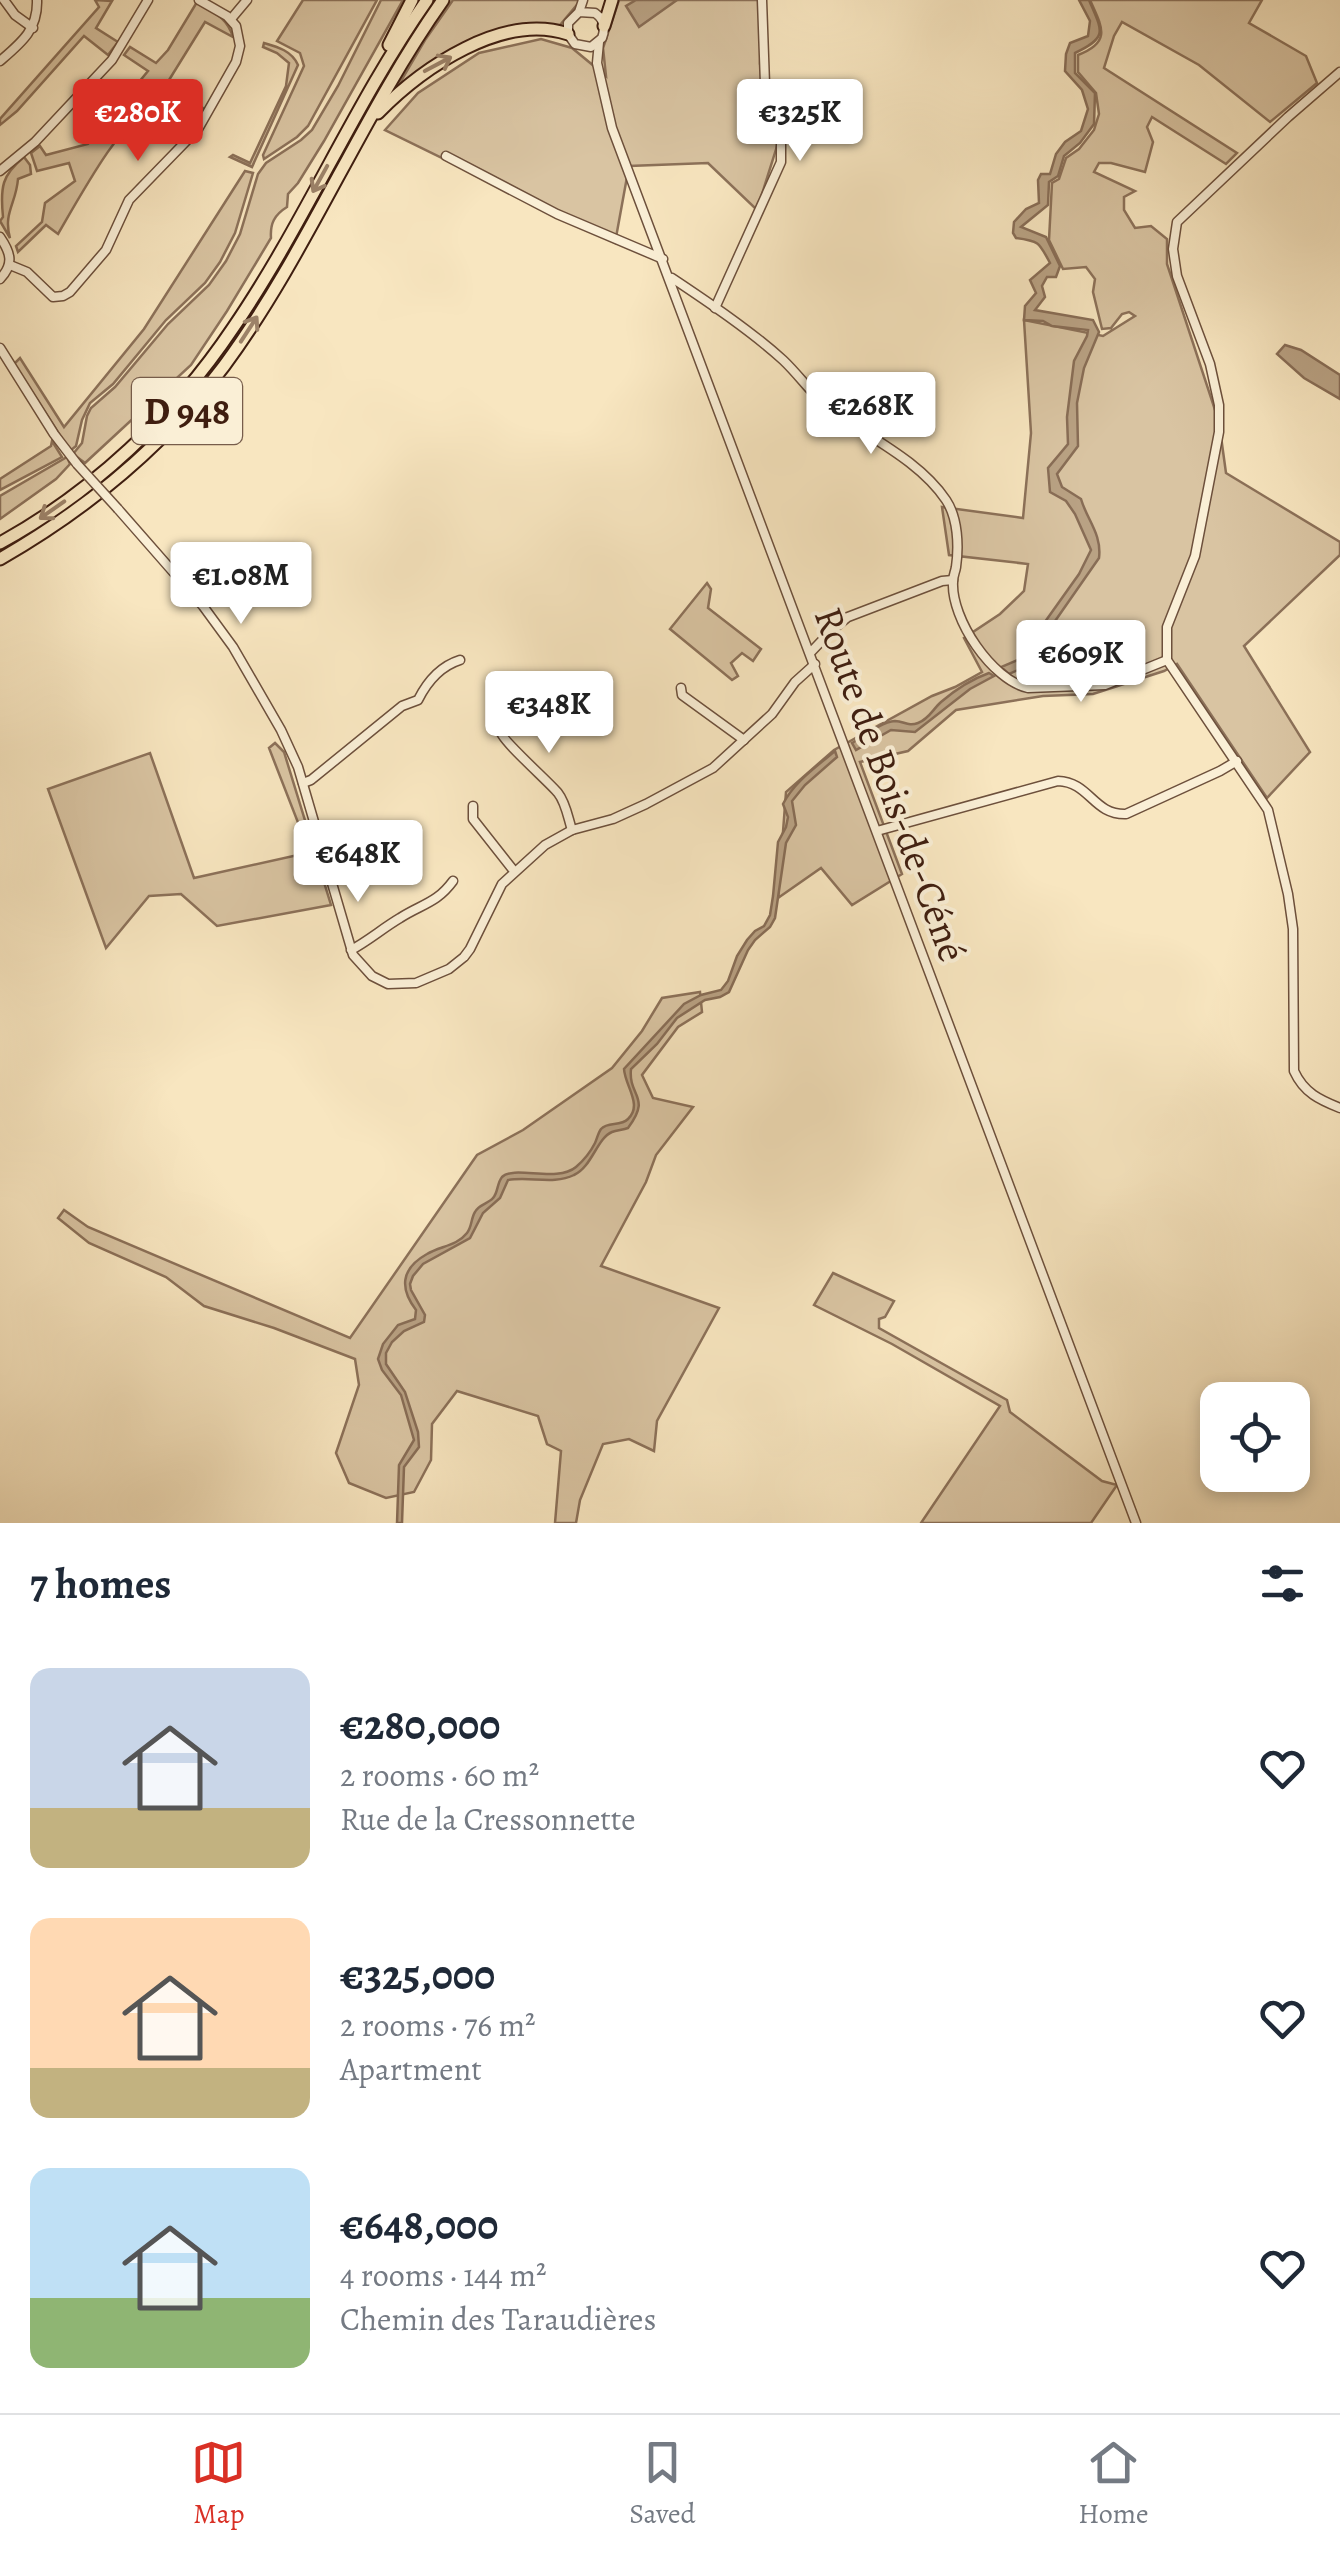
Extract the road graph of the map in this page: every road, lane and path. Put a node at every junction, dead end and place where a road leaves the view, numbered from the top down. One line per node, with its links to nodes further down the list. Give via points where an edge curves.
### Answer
1 (4, 0): 17 (street)
2 (38, 0): 17 (street)
3 (148, 0): 27 (street, via 112,60)
4 (198, 0): 15 (street)
5 (247, 0): 15 (street)
6 (412, 0): 24 (highway)
7 (426, 0): 24 (highway, D 948)
8 (443, 0): 25 (highway, D 948)
9 (583, 0): 13 (street)
10 (591, 0): 14 (street)
11 (612, 0): 16 (highway)
12 (762, 0): 33 (street, via 765,84 781,162)
13 (579, 12): 14 (street); 18 (street)
14 (594, 13): 16 (street)
15 (231, 19): 30 (street, via 238,56 204,118 130,200 106,250 76,286 53,296)
16 (604, 26): 19 (street)
17 (33, 28): 21 (street)
18 (568, 34): 20 (street); 25 (highway, one-way to 18, via 421,74 495,36 542,27)
19 (599, 42): 20 (street); 22 (street)
20 (586, 48): 22 (street)
21 (0, 62)
22 (597, 64): 29 (street, Route de Bois-de-Céné, via 612,128)
23 (1340, 72): 40 (street, via 1178,222 1177,276 1210,364 1219,432 1195,556 1167,628)
24 (362, 103): 35 (highway, D 948, one-way to 35, via 257,291 208,364 118,459)
25 (364, 127): 36 (highway, D 948, one-way to 25, via 106,488 209,384 271,294)
26 (446, 156): 29 (street)
27 (0, 171)
28 (0, 238): 30 (street)
29 (663, 260): 31 (street, Route de Bois-de-Céné)
30 (10, 265): 32 (street)
31 (670, 276): 33 (street); 38 (street, Route de Bois-de-Céné)
32 (0, 278)
33 (715, 308): 37 (street, via 782,359 828,408 892,448 945,499 956,538)
34 (0, 348): 46 (street, bridge, via 76,464 233,647)
35 (0, 543)
36 (0, 558)
37 (952, 580): 38 (street, via 848,617); 40 (street, via 973,641 1017,686 1105,685)
38 (810, 654): 41 (street, Route de Bois-de-Céné)
39 (460, 660): 46 (street, via 448,664 418,700)
40 (1167, 660): 45 (street)
41 (814, 664): 44 (street); 49 (street, Route de Bois-de-Céné)
42 (531, 684): 48 (street, via 500,732 561,797)
43 (680, 688): 44 (street)
44 (744, 740): 48 (street, via 713,768 646,804)
45 (1237, 761): 49 (street, via 1126,814 1104,810 1077,784 1058,781); 53 (street, via 1268,810 1288,894 1294,1071 1316,1098)
46 (303, 783): 52 (street)
47 (473, 806): 50 (street, via 473,819)
48 (572, 830): 50 (street)
49 (877, 832): 54 (street, Route de Bois-de-Céné)
50 (514, 871): 52 (street, via 464,957 436,976 388,984)
51 (453, 880): 52 (street, via 433,902)
52 (351, 950)
53 (1340, 1108)
54 (1136, 1523)

